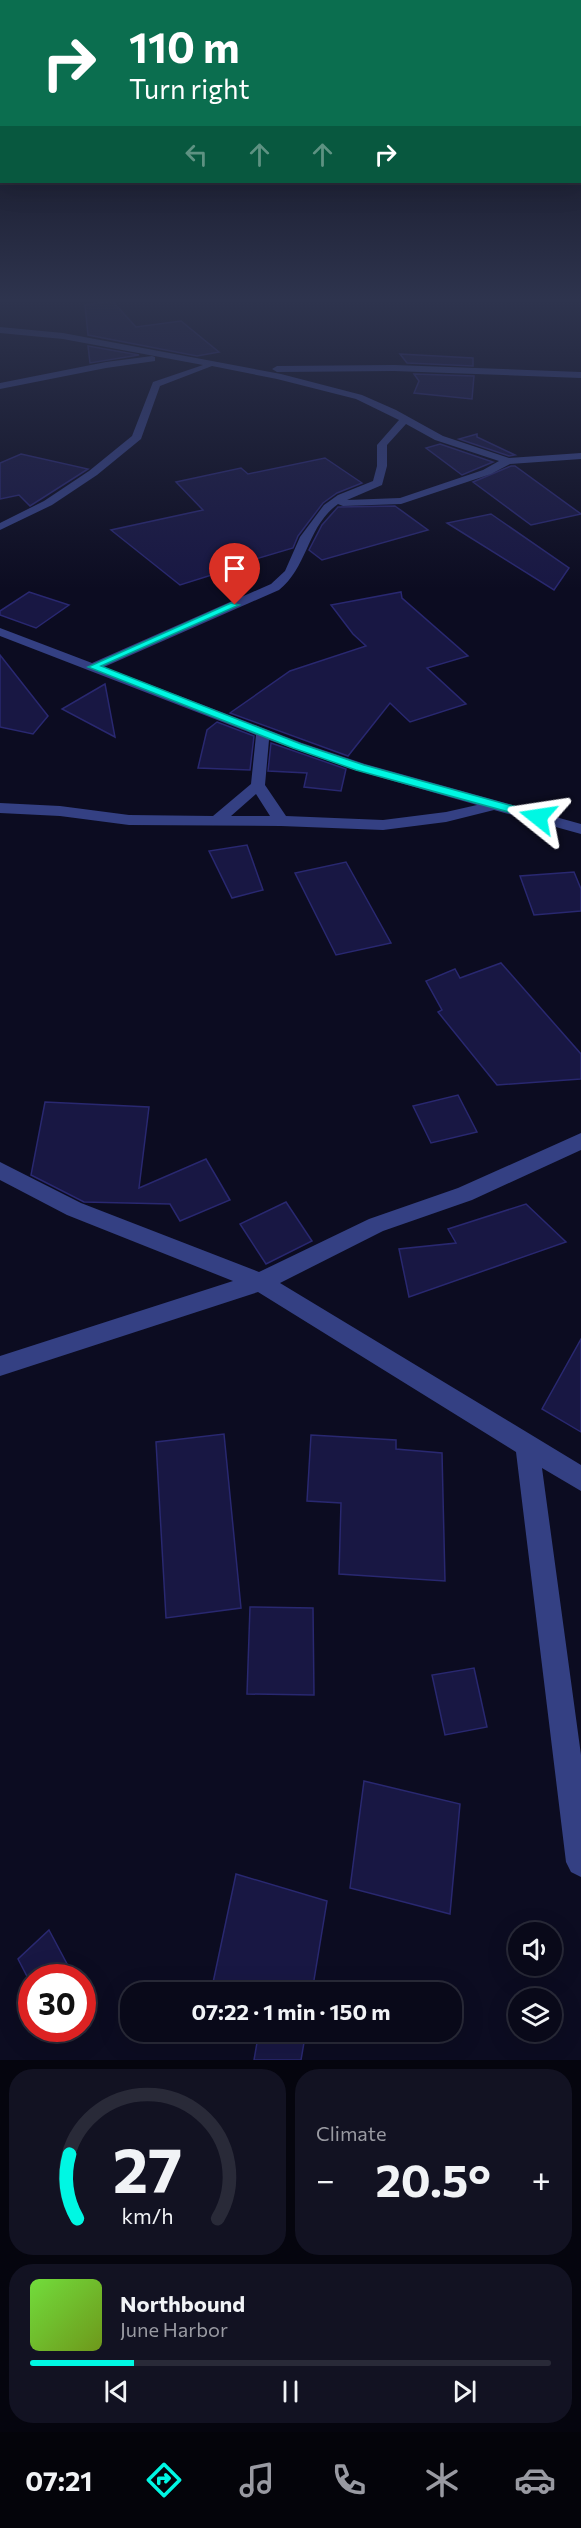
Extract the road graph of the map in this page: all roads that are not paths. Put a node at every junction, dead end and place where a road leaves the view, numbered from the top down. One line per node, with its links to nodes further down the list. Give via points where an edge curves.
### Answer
1 (151, 397): 7 (street, via 137,437 48,503)
2 (359, 397): 3 (street)
3 (405, 419): 5 (street, via 440,438); 6 (street, via 382,446 378,483)
4 (581, 456): 5 (street)
5 (508, 461): 6 (street, via 401,501)
6 (332, 503): 9 (street, via 303,539 294,570 282,583)
7 (0, 527)
8 (0, 632): 9 (street)
9 (93, 667): 10 (street)
10 (263, 732): 11 (street); 12 (street, via 360,767)
11 (258, 784): 14 (street); 15 (street)
12 (495, 805): 15 (street, via 446,817 383,825); 16 (street)
13 (0, 808): 14 (street, via 129,820)
14 (217, 820): 15 (street)
15 (281, 821)
16 (581, 829)
17 (581, 1141): 19 (street, via 465,1194 376,1225)
18 (0, 1170): 19 (street, via 74,1209)
19 (260, 1282): 20 (street); 21 (street)
20 (0, 1366)
21 (527, 1447): 22 (street); 23 (street)
22 (581, 1479)
23 (581, 1862)

